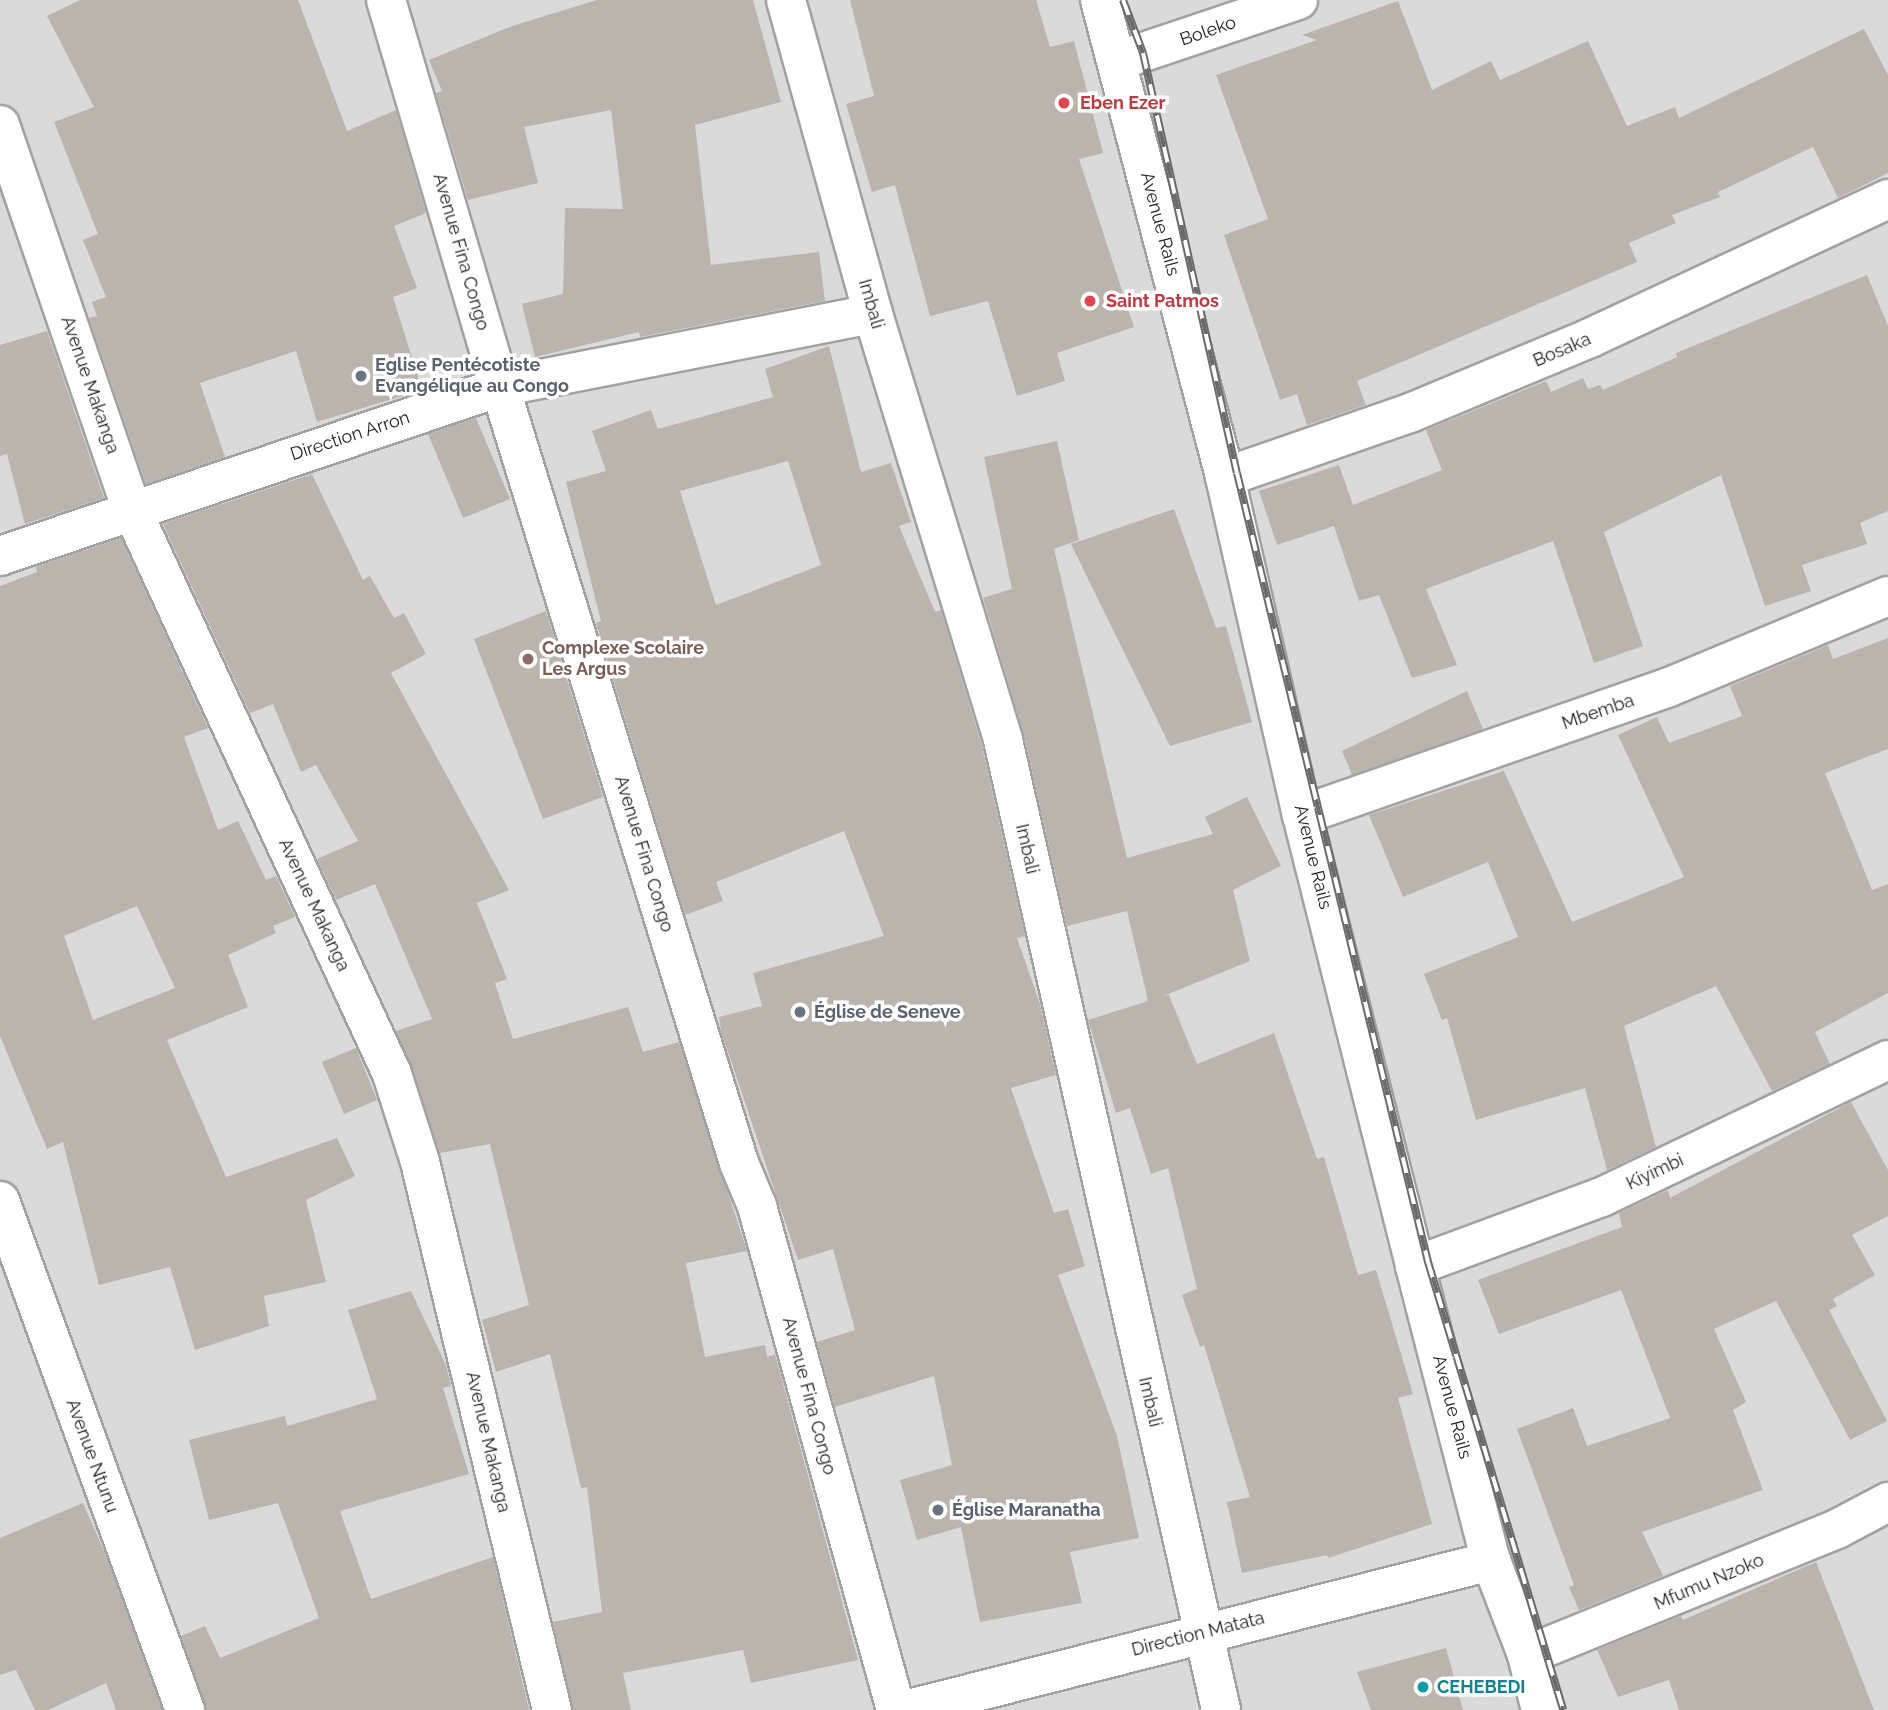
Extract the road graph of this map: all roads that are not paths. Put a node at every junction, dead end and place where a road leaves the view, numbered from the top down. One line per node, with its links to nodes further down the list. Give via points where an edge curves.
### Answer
1 (387, 0): 9 (street, Avenue Fina Congo)
2 (786, 0): 8 (street, Imbali)
3 (1100, 0): 5 (street, Avenue Rails)
4 (1298, 0): 5 (street, Boleko)
5 (1117, 61): 10 (street, Avenue Rails)
6 (0, 125): 11 (street, Avenue Makanga)
7 (1888, 198): 10 (street, Bosaka, via 1590,338 1410,413)
8 (873, 314): 9 (street, Direction Arron); 20 (street, Imbali, via 1003,740)
9 (500, 387): 11 (street, Direction Arron); 24 (street, Avenue Fina Congo, via 739,1163 757,1206)
10 (1225, 477): 14 (street, Avenue Rails)
11 (131, 508): 12 (street, Direction Arron); 23 (street, Avenue Makanga, via 392,1074 420,1162)
12 (0, 556)
13 (1888, 596): 14 (street, Mbemba, via 1667,688)
14 (1302, 815): 17 (street, Avenue Rails)
15 (1888, 1060): 17 (street, Kiyimbi, via 1602,1197)
16 (0, 1200): 22 (street, Avenue Ntunu)
17 (1415, 1266): 19 (street, Avenue Rails)
18 (1888, 1502): 21 (street, Mfumu Nzoko, via 1837,1529)
19 (1492, 1561): 20 (street, Direction Matata); 21 (street, Avenue Rails)
20 (1201, 1633): 25 (street, Direction Matata); 26 (street, Imbali)
21 (1527, 1655): 27 (street, Avenue Rails)
22 (186, 1710)
23 (552, 1710)
24 (896, 1710)
25 (905, 1710)
26 (1221, 1710)
27 (1541, 1710)

